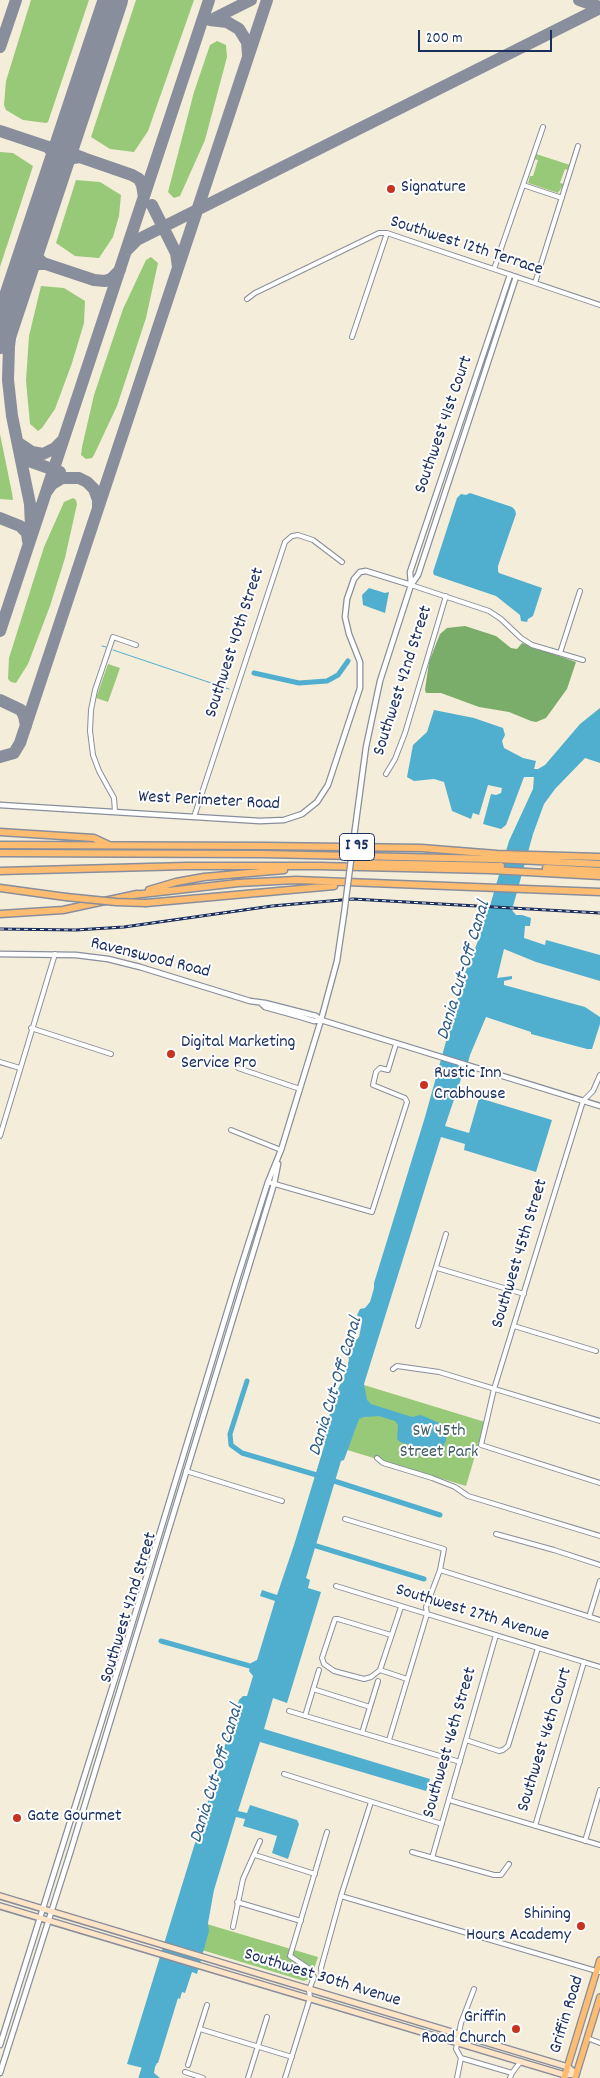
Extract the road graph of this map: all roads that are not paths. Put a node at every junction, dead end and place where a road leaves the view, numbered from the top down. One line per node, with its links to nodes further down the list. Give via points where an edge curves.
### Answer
1 (542, 128): 3 (street)
2 (578, 146): 4 (street)
3 (523, 185): 4 (street); 6 (street)
4 (562, 198): 9 (street)
5 (386, 233): 6 (street, Southwest 12th Terrace); 10 (street, Southwest 12th Terrace, via 379,233); 12 (street)
6 (494, 269): 7 (street, Southwest 12th Terrace)
7 (510, 275): 8 (street, Southwest 12th Terrace); 14 (street, Southwest 41st Court, via 410,572)
8 (516, 277): 9 (street, Southwest 12th Terrace); 14 (street, Southwest 41st Court, via 418,575)
9 (535, 283): 11 (street, Southwest 12th Terrace)
10 (247, 299)
11 (600, 304)
12 (352, 337)
13 (342, 562): 24 (street, Southwest 40th Street, via 312,540 298,535 285,542)
14 (411, 585): 16 (street); 20 (street, Southwest 41st Court); 24 (street, West Perimeter Road, via 368,571 360,572 352,582 345,617 360,662 361,683 324,793 306,811 284,820)
15 (580, 591): 18 (street)
16 (446, 596): 18 (street, via 488,611 532,645); 21 (street, Southwest 42nd Street, via 404,734)
17 (136, 645): 23 (street, via 113,637 94,695 90,724 95,760 114,798)
18 (560, 653): 19 (street)
19 (583, 660)
20 (376, 698): 44 (street, Southwest 42nd Street, bridge, via 366,747 337,961)
21 (386, 774)
22 (0, 805): 23 (street, West Perimeter Road)
23 (115, 812): 24 (street, West Perimeter Road)
24 (194, 816)
25 (0, 832): 27 (highway, via 94,838)
26 (0, 846): 27 (highway, I 95)
27 (110, 846): 30 (highway, I 95, via 402,848)
28 (0, 853): 30 (highway, via 262,854)
29 (600, 857): 31 (highway, I 95)
30 (494, 862): 31 (highway, I 95); 31 (highway, I 95); 33 (highway, I 95); 34 (highway, via 180,863)
31 (531, 863): 32 (highway); 35 (highway); 36 (highway, I 95)
32 (600, 864)
33 (319, 866): 34 (highway, I 95); 40 (highway, via 176,882)
34 (0, 869)
35 (600, 871)
36 (600, 876)
37 (365, 884): 38 (highway, bridge, via 146,903); 39 (highway); 40 (highway, via 263,881)
38 (0, 888)
39 (600, 892)
40 (133, 895): 41 (highway, via 63,910)
41 (0, 914)
42 (0, 954): 43 (street, Ravenswood Road)
43 (55, 954): 44 (street, Ravenswood Road, via 108,959); 45 (street)
44 (321, 1020): 46 (street, Ravenswood Road); 52 (street, Southwest 42nd Street)
45 (32, 1028): 47 (street); 49 (street)
46 (396, 1044): 53 (street, Ravenswood Road); 58 (street, via 388,1070 380,1068 373,1085 405,1098 407,1102 372,1212)
47 (111, 1054)
48 (0, 1062): 49 (street)
49 (20, 1068): 56 (street)
50 (238, 1068): 52 (street)
51 (600, 1075): 53 (street, Southwest 45th Street, via 593,1091)
52 (300, 1089): 57 (street, Southwest 42nd Street)
53 (582, 1101): 54 (street, Ravenswood Road); 61 (street, Southwest 45th Street)
54 (600, 1106)
55 (231, 1130): 57 (street)
56 (0, 1136)
57 (281, 1150): 58 (street, Southwest 42nd Street)
58 (271, 1183): 65 (street, Southwest 42nd Street); 66 (street, Southwest 42nd Street)
59 (446, 1234): 60 (street)
60 (437, 1268): 61 (street); 62 (street)
61 (524, 1294): 63 (street, Southwest 45th Street)
62 (418, 1326)
63 (514, 1326): 64 (street); 68 (street, Southwest 45th Street)
64 (596, 1351)
65 (214, 1355): 66 (street); 74 (street, Southwest 42nd Street)
66 (217, 1368): 71 (street, Southwest 42nd Street)
67 (393, 1369): 68 (street, via 397,1366 433,1371)
68 (494, 1389): 69 (street); 72 (street, Southwest 45th Street, via 480,1445)
69 (600, 1422)
70 (377, 1458): 78 (street, via 455,1487 468,1496)
71 (186, 1471): 73 (street); 75 (street, Southwest 42nd Street)
72 (600, 1483)
73 (282, 1501)
74 (169, 1504): 75 (street); 123 (street, Southwest 42nd Street)
75 (171, 1520): 124 (street, Southwest 42nd Street)
76 (345, 1520): 80 (street, via 444,1549)
77 (496, 1534): 79 (street)
78 (600, 1536)
79 (600, 1565)
80 (440, 1570): 84 (street, via 426,1607); 85 (street)
81 (600, 1581): 85 (street)
82 (336, 1586): 83 (street, Southwest 27th Avenue)
83 (401, 1606): 84 (street, Southwest 27th Avenue); 87 (street)
84 (427, 1614): 88 (street, Southwest 27th Avenue); 94 (street)
85 (590, 1617): 86 (street)
86 (600, 1620)
87 (391, 1635): 93 (street); 93 (street, via 335,1619 322,1658 325,1666 334,1671 364,1679)
88 (496, 1635): 89 (street, Southwest 27th Avenue); 102 (street, Southwest 46th Street)
89 (538, 1648): 90 (street, Southwest 27th Avenue); 102 (street, via 508,1746 503,1750)
90 (584, 1662): 91 (street, Southwest 27th Avenue); 109 (street, Southwest 46th Court)
91 (600, 1667)
92 (319, 1670): 96 (street)
93 (380, 1670): 94 (street)
94 (408, 1679): 101 (street)
95 (378, 1681): 97 (street)
96 (313, 1689): 97 (street); 99 (street)
97 (370, 1707): 100 (street)
98 (289, 1711): 99 (street)
99 (305, 1716): 100 (street)
100 (362, 1733): 101 (street)
101 (389, 1740): 103 (street)
102 (466, 1740): 103 (street, Southwest 46th Street)
103 (460, 1762): 106 (street, Southwest 46th Street)
104 (284, 1774): 107 (street)
105 (600, 1790): 112 (street)
106 (449, 1800): 108 (street, Southwest 46th Street); 109 (street)
107 (371, 1802): 108 (street); 120 (street)
108 (442, 1824): 116 (street, Southwest 46th Street)
109 (535, 1826): 112 (street)
110 (327, 1832): 118 (street)
111 (260, 1841): 115 (street)
112 (585, 1841): 113 (street)
113 (600, 1845)
114 (412, 1852): 116 (street)
115 (255, 1855): 118 (street); 121 (street, via 243,1879)
116 (432, 1858): 117 (street, via 494,1875 501,1875)
117 (509, 1864)
118 (315, 1874): 127 (street)
119 (0, 1896): 123 (main road, Southwest 30th Avenue)
120 (341, 1896): 130 (street); 131 (street)
121 (237, 1902): 127 (street); 128 (street)
122 (0, 1906): 125 (main road, Southwest 30th Avenue)
123 (43, 1909): 124 (main road, Southwest 30th Avenue); 125 (street, Southwest 42nd Street)
124 (52, 1912): 126 (street, Southwest 42nd Street); 133 (main road, Southwest 30th Avenue)
125 (40, 1918): 126 (main road, Southwest 30th Avenue); 145 (street, Southwest 42nd Street)
126 (49, 1921): 135 (main road, Southwest 30th Avenue); 153 (street, Southwest 42nd Street)
127 (301, 1921): 133 (street, via 290,1956 313,1972)
128 (233, 1927)
129 (600, 1960): 130 (main road, Griffin Road)
130 (598, 1972): 151 (main road, Griffin Road)
131 (322, 1978)
132 (474, 1989): 139 (street)
133 (309, 1990): 135 (street); 139 (main road, Southwest 30th Avenue)
134 (600, 1997): 141 (main road, Griffin Road)
135 (310, 1998): 142 (main road, Southwest 30th Avenue); 147 (street)
136 (207, 2005): 138 (street)
137 (267, 2017): 146 (street)
138 (200, 2029): 146 (street); 150 (street)
139 (460, 2035): 142 (street); 144 (main road, Southwest 30th Avenue)
140 (494, 2037): 144 (street)
141 (587, 2038): 143 (street); 156 (main road, Griffin Road)
142 (458, 2042): 148 (street, via 456,2049); 149 (main road, Southwest 30th Avenue)
143 (600, 2042)
144 (492, 2044): 151 (main road, Southwest 30th Avenue)
145 (0, 2045)
146 (258, 2047): 147 (street); 159 (street)
147 (292, 2057): 157 (street)
148 (461, 2058): 154 (street); 161 (street)
149 (521, 2061): 154 (street); 155 (main road, Southwest 30th Avenue)
150 (188, 2065)
151 (568, 2067): 155 (main road, Griffin Road); 156 (main road, Southwest 30th Avenue)
152 (184, 2072): 158 (street)
153 (0, 2073)
154 (512, 2073): 162 (street)
155 (565, 2076): 156 (main road, Southwest 30th Avenue)
156 (576, 2076)
157 (285, 2077): 160 (street)
158 (203, 2078)
159 (248, 2078)
160 (292, 2078)
161 (457, 2078)
162 (510, 2078)

